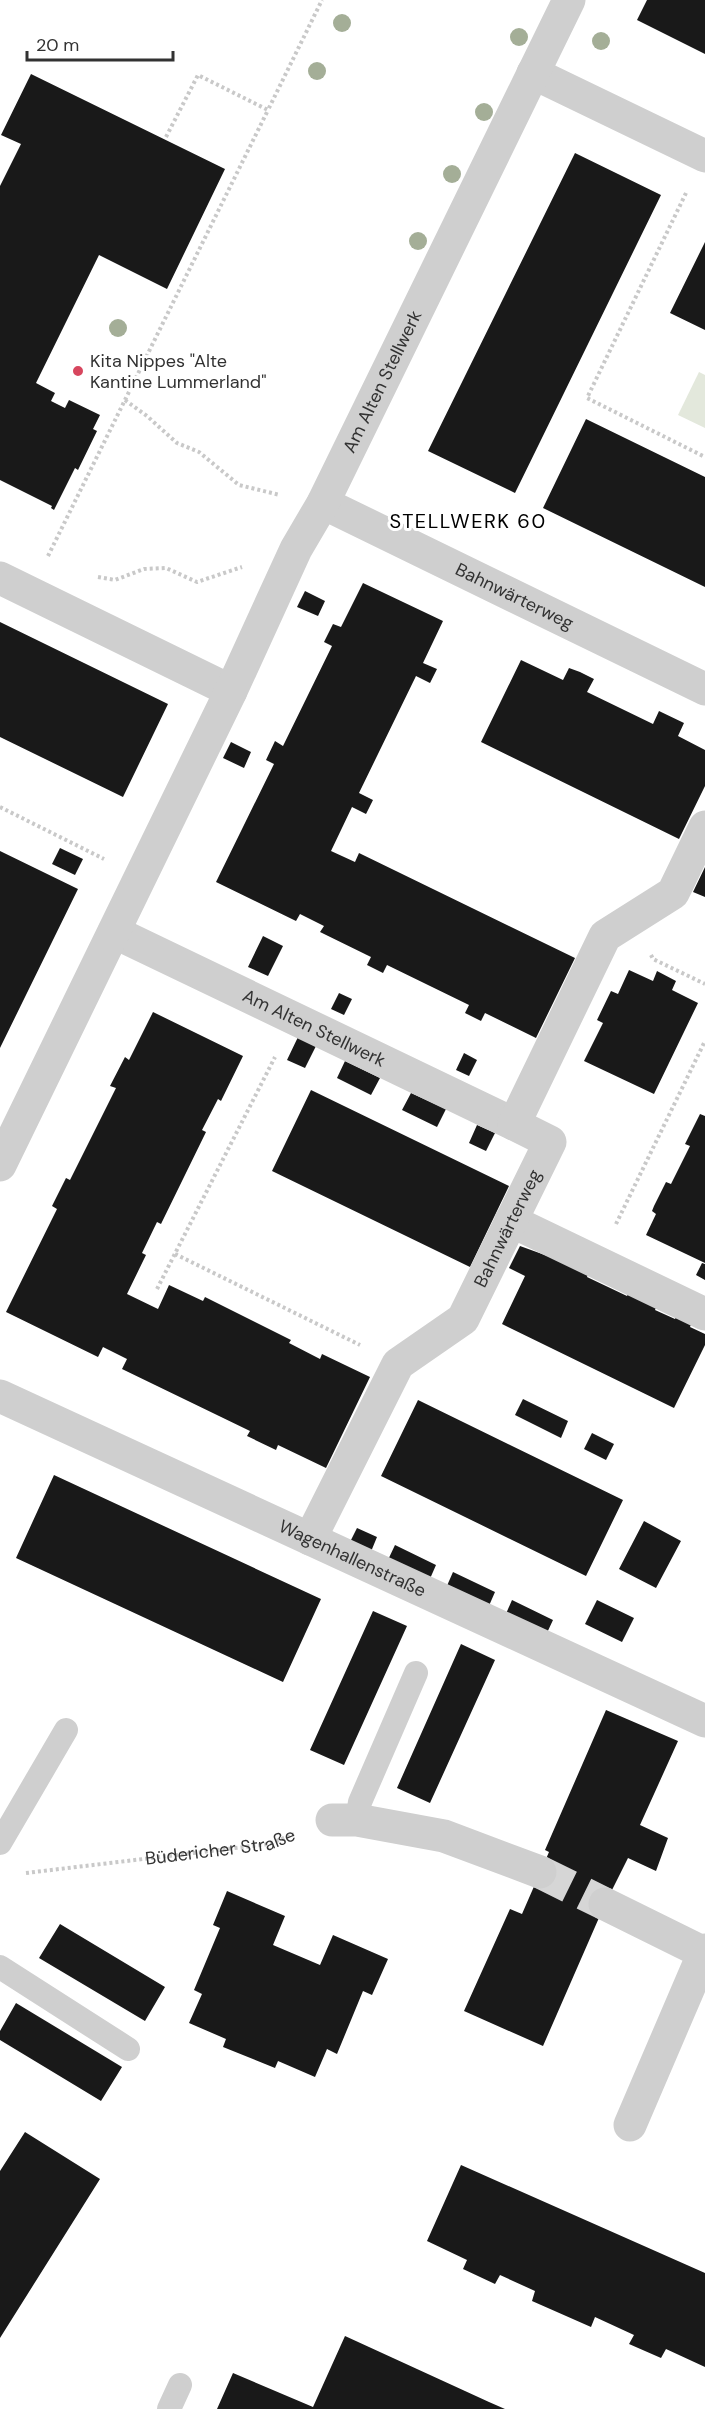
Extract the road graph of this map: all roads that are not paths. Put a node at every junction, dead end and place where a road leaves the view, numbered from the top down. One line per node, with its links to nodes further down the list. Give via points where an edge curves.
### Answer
1 (569, 0): 2 (street, Am Alten Stellwerk)
2 (533, 73): 3 (street); 4 (street, Am Alten Stellwerk)
3 (705, 155)
4 (323, 503): 6 (street, Bahnwärterweg); 7 (street, Am Alten Stellwerk, via 296,549)
5 (0, 578): 7 (street)
6 (705, 689)
7 (231, 691): 9 (street, Am Alten Stellwerk)
8 (705, 827): 10 (street, via 673,893 605,936)
9 (114, 932): 10 (street, Am Alten Stellwerk); 11 (street, Am Alten Stellwerk)
10 (514, 1124): 12 (street, Bahnwärterweg, via 550,1142)
11 (0, 1165)
12 (511, 1221): 13 (street); 15 (street, Bahnwärterweg, via 463,1318 398,1364)
13 (705, 1314)
14 (0, 1396): 15 (street, Wagenhallenstraße)
15 (310, 1539): 17 (street, Wagenhallenstraße)
16 (416, 1673): 19 (lane, via 360,1802)
17 (705, 1721)
18 (66, 1730): 20 (lane)
19 (345, 1820): 21 (street, via 444,1836)
20 (0, 1843)
21 (540, 1872)
22 (605, 1904): 23 (street)
23 (704, 1952): 26 (street)
24 (0, 1967): 25 (lane)
25 (128, 2049)
26 (630, 2125)
27 (180, 2385): 28 (lane)
28 (169, 2409)

